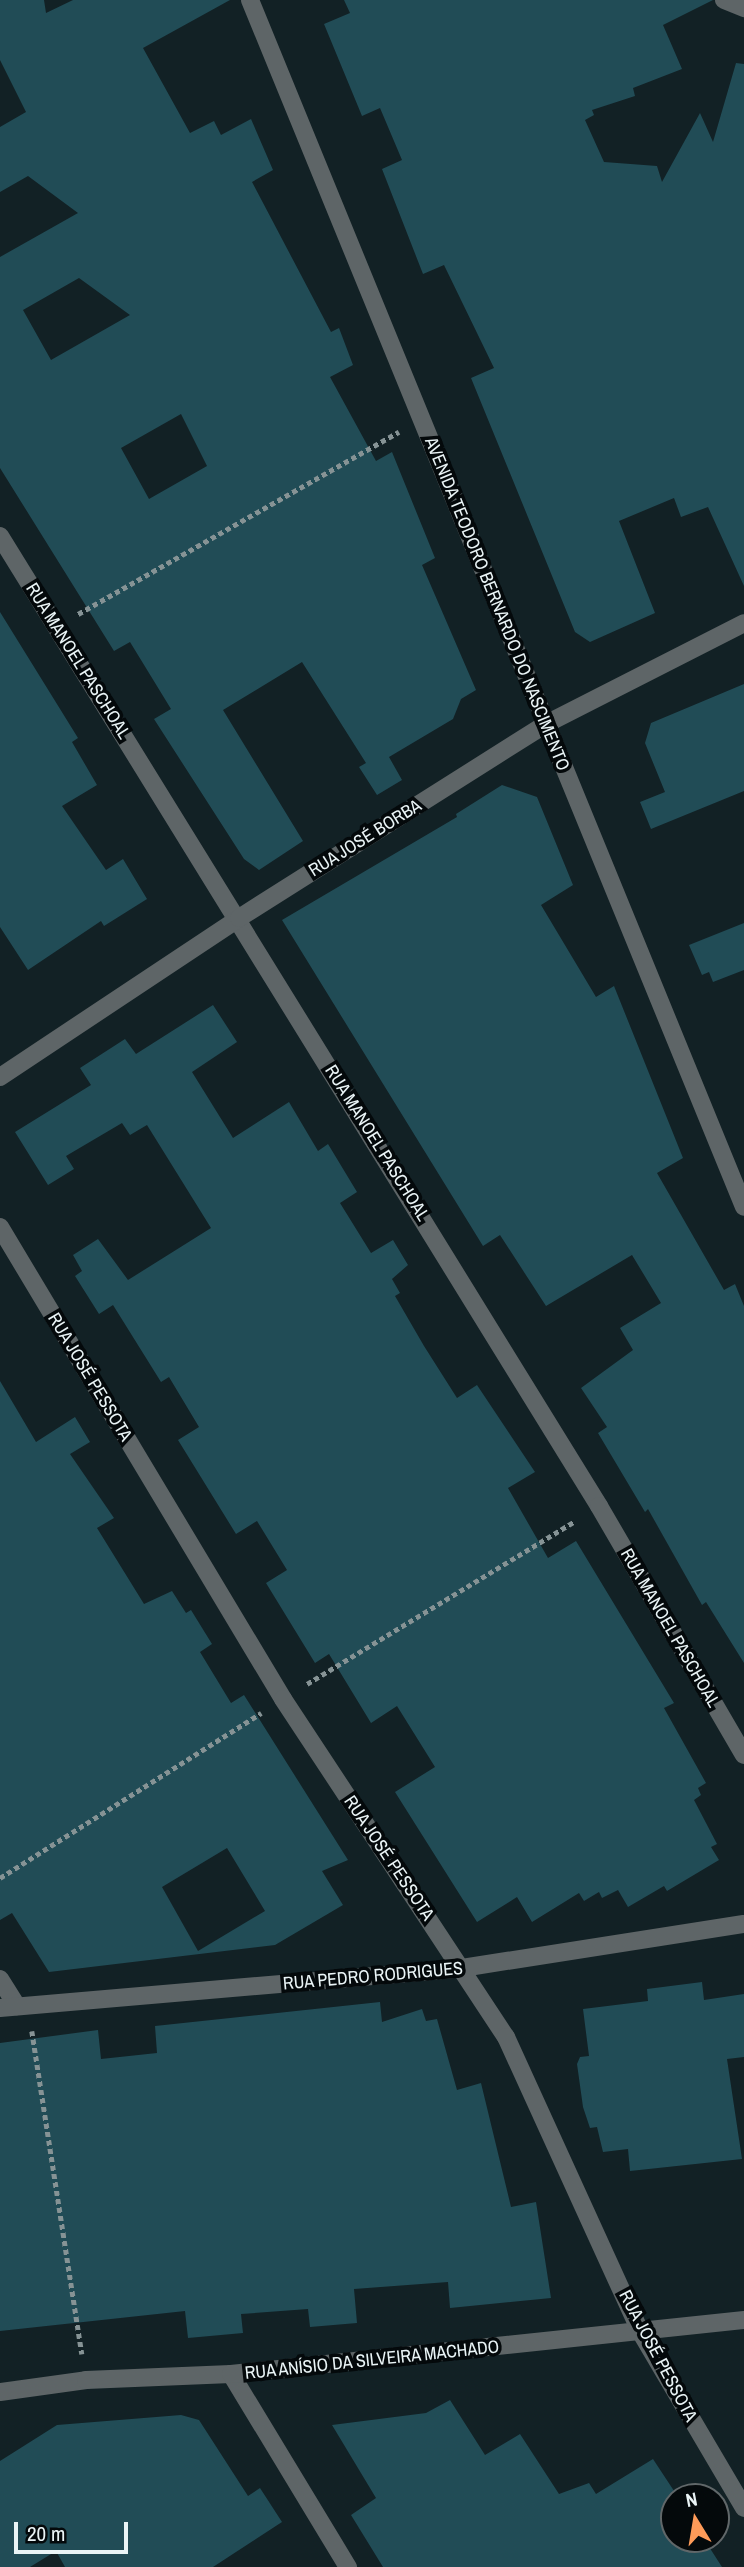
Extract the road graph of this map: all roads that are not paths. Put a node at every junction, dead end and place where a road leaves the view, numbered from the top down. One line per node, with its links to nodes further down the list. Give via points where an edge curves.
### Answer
1 (250, 0): 6 (street, AVENIDA TEODORO BERNARDO DO NASCIMENTO)
2 (724, 0): 3 (street)
3 (744, 8)
4 (0, 536): 7 (street, RUA MANOEL PASCHOAL)
5 (744, 623): 6 (street, RUA JOSÉ BORBA)
6 (546, 724): 7 (street, RUA JOSÉ BORBA); 9 (street, AVENIDA TEODORO BERNARDO DO NASCIMENTO)
7 (239, 918): 8 (street, RUA JOSÉ BORBA); 11 (street, RUA MANOEL PASCHOAL, via 599,1506)
8 (0, 1077)
9 (744, 1207)
10 (0, 1227): 13 (street, RUA JOSÉ PESSOTA, via 283,1699)
11 (744, 1755)
12 (744, 1924): 13 (street, RUA PEDRO RODRIGUES)
13 (462, 1968): 15 (street, RUA PEDRO RODRIGUES); 17 (street, RUA JOSÉ PESSOTA, via 506,2037)
14 (0, 1979): 15 (street)
15 (15, 2007)
16 (744, 2320): 17 (street, RUA ANÍSIO DA SILVEIRA MACHADO)
17 (641, 2333): 18 (street, RUA ANÍSIO DA SILVEIRA MACHADO); 20 (street, RUA JOSÉ PESSOTA)
18 (231, 2374): 19 (street, RUA ANÍSIO DA SILVEIRA MACHADO, via 86,2380); 21 (street)
19 (0, 2392)
20 (744, 2508)
21 (348, 2567)

